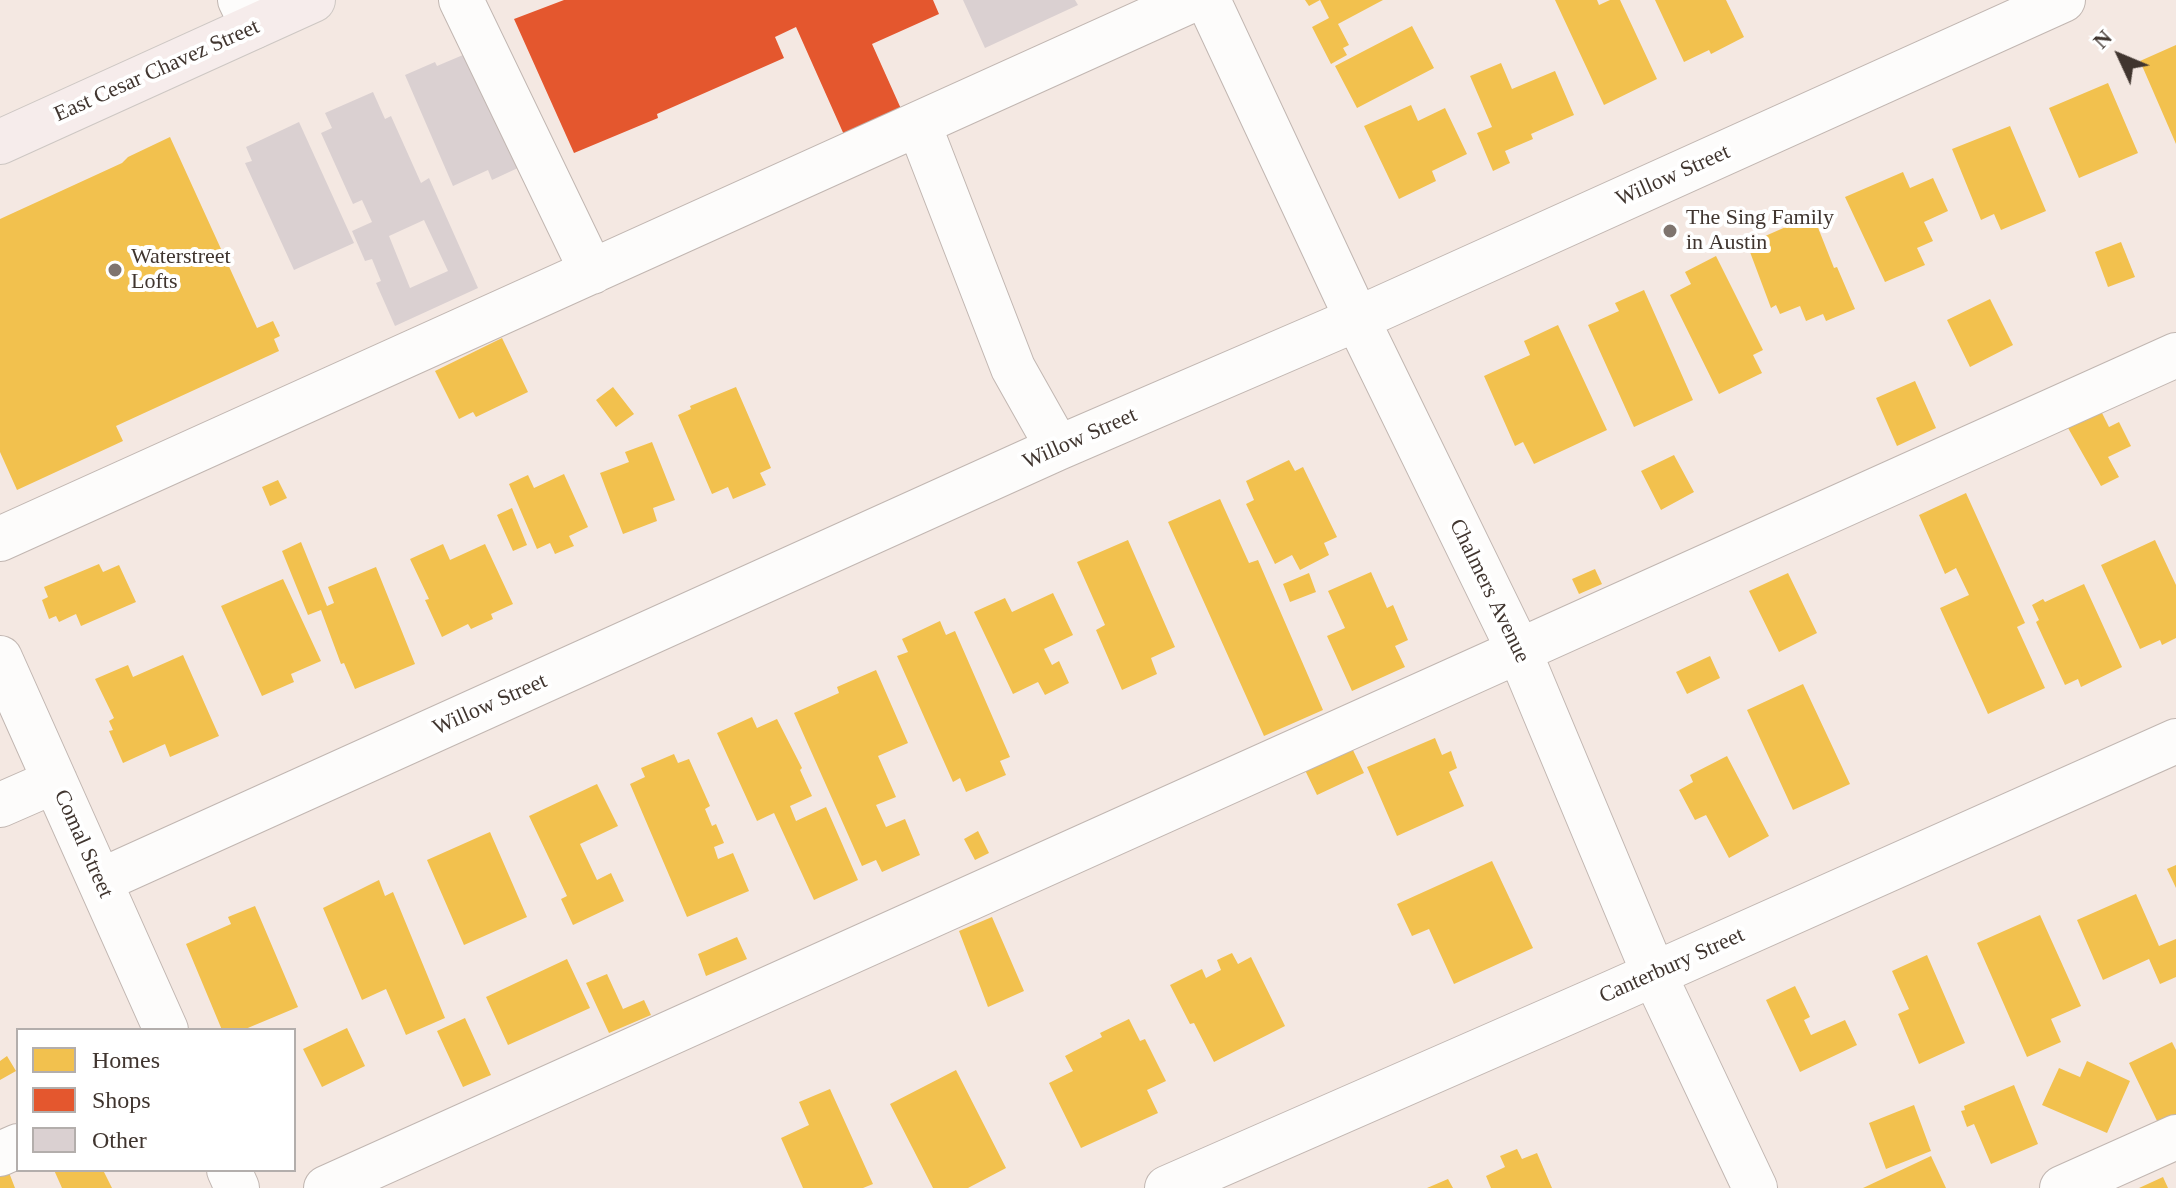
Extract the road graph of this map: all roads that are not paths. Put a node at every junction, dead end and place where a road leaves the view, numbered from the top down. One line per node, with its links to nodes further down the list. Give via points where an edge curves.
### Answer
1 (313, 0): 6 (main road, East Cesar Chavez Street)
2 (461, 0): 9 (street)
3 (1192, 0): 7 (street)
4 (1208, 0): 10 (street, Chalmers Avenue)
5 (2063, 0): 10 (street, Willow Street)
6 (246, 14): 8 (main road, East Cesar Chavez Street)
7 (919, 125): 9 (street); 12 (street, via 1013,368)
8 (0, 142)
9 (592, 272): 13 (street)
10 (1357, 319): 12 (street, Willow Street); 14 (street, Chalmers Avenue)
11 (2176, 355): 14 (street)
12 (1058, 448): 19 (street, Willow Street)
13 (0, 539)
14 (1519, 651): 20 (street, Chalmers Avenue); 23 (street)
15 (0, 658): 17 (street, Comal Street)
16 (2176, 741): 20 (street, Canterbury Street)
17 (55, 781): 18 (street); 19 (street, Comal Street)
18 (0, 805)
19 (100, 881): 21 (street, Comal Street)
20 (1654, 974): 24 (street, Canterbury Street); 25 (street, Chalmers Avenue)
21 (165, 1028)
22 (2176, 1137): 26 (street)
23 (326, 1188)
24 (1167, 1188)
25 (1755, 1188)
26 (2062, 1188)

